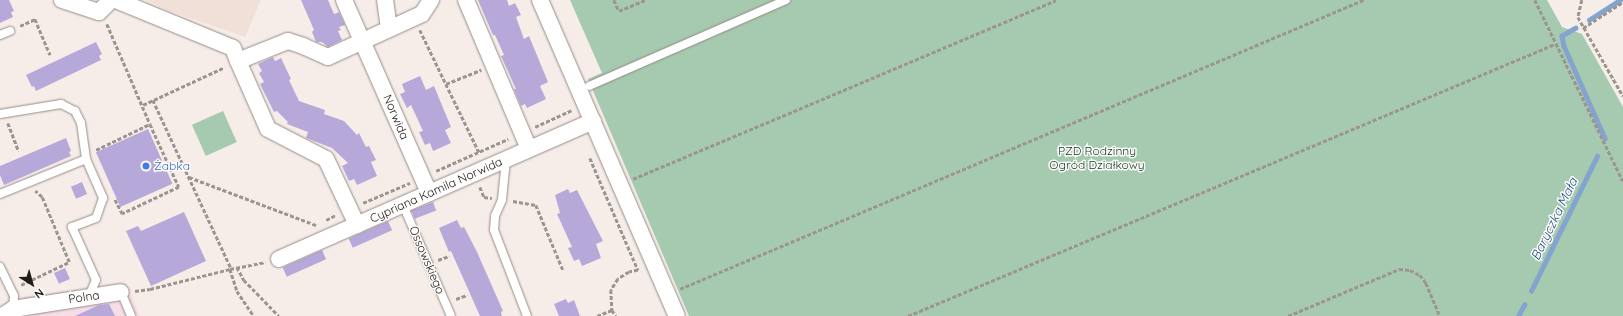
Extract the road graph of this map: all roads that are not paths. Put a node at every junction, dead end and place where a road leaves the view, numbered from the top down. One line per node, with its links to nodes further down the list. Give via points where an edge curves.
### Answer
1 (62, 0): 2 (street, via 99,12)
2 (111, 0)
3 (116, 0): 14 (street, via 233,48)
4 (344, 0): 13 (street, Norwida)
5 (384, 0): 10 (street)
6 (431, 0): 10 (street, via 422,14)
7 (466, 0): 18 (street)
8 (540, 0): 17 (street)
9 (786, 0): 15 (lane)
10 (389, 29): 13 (street)
11 (10, 31): 12 (lane)
12 (0, 35)
13 (363, 41): 14 (street, via 328,57 288,41); 21 (street, Norwida)
14 (238, 61): 24 (street, via 268,129 326,159)
15 (589, 86)
16 (2, 114): 19 (lane, via 61,104 75,111 81,123)
17 (593, 121): 18 (street, Cypriana Kamila Norwida); 33 (street)
18 (530, 149): 20 (street, Cypriana Kamila Norwida)
19 (86, 158): 22 (lane); 28 (lane, via 103,198 96,218 72,227 96,280)
20 (506, 159): 21 (street, Cypriana Kamila Norwida); 32 (lane, via 502,200 495,216 494,230)
21 (429, 193): 23 (street, Cypriana Kamila Norwida)
22 (0, 194)
23 (403, 205): 24 (street, Cypriana Kamila Norwida); 31 (lane, Ossowskiego)
24 (357, 224): 25 (street, Cypriana Kamila Norwida)
25 (279, 259)
26 (0, 267): 29 (lane, via 14,296)
27 (121, 292): 28 (street, Polna); 30 (lane)
28 (89, 296): 29 (street, Polna)
29 (7, 312)
30 (130, 316)
31 (451, 316)
32 (527, 316)
33 (677, 316)

